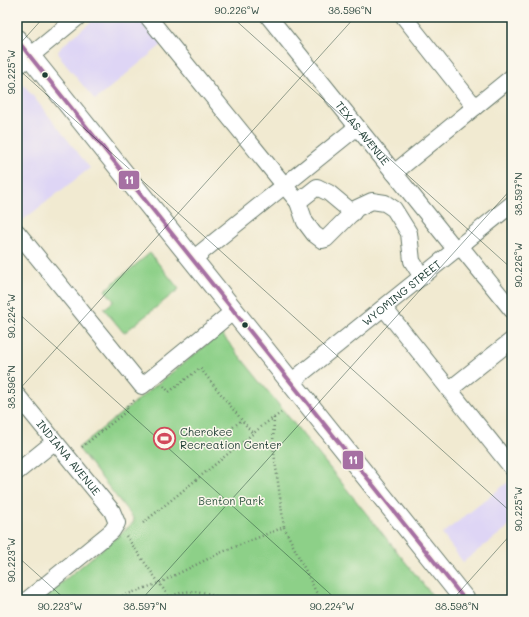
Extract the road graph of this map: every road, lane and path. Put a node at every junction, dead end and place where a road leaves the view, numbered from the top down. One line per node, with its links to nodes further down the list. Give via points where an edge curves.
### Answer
1 (78, 17): 6 (street)
2 (148, 17): 11 (street)
3 (269, 17): 9 (street, TEXAS AVENUE)
4 (404, 17): 8 (street)
5 (17, 40): 6 (main road)
6 (24, 62): 17 (main road)
7 (512, 77): 8 (street)
8 (475, 107): 10 (street)
9 (357, 126): 10 (street, TEXAS AVENUE); 11 (street)
10 (394, 172): 16 (street, TEXAS AVENUE)
11 (284, 184): 12 (street); 17 (street)
12 (298, 202): 14 (street, via 317,187 330,193); 14 (street, via 305,222 322,240)
13 (512, 204): 16 (street, WYOMING STREET)
14 (353, 213): 18 (street, via 357,208 372,201 384,203 394,209 409,233 412,261)
15 (17, 232): 20 (street, via 142,386)
16 (458, 248): 18 (street, WYOMING STREET); 21 (street, TEXAS AVENUE)
17 (193, 259): 20 (main road)
18 (422, 277): 19 (street, WYOMING STREET)
19 (384, 308): 23 (street, WYOMING STREET); 25 (street)
20 (235, 310): 23 (main road)
21 (512, 310)
22 (512, 340): 25 (street)
23 (291, 382): 47 (main road)
24 (161, 383): 30 (path, via 169,392 200,368)
25 (449, 390): 35 (street)
26 (17, 395): 33 (street, INDIANA AVENUE)
27 (139, 401): 34 (path, via 137,399 126,407 128,410)
28 (281, 414): 29 (path)
29 (274, 418): 32 (path); 38 (path, via 273,444)
30 (242, 420): 31 (path); 32 (path)
31 (233, 427)
32 (253, 434): 37 (path)
33 (54, 442): 36 (street); 42 (street, INDIANA AVENUE, via 112,511 117,522 112,531)
34 (82, 448)
35 (512, 468)
36 (17, 472)
37 (143, 523)
38 (284, 527): 40 (path, via 226,550); 46 (path)
39 (126, 536): 40 (path)
40 (159, 583): 41 (path); 43 (path)
41 (169, 597): 44 (path); 45 (path, via 192,591 204,592)
42 (27, 600)
43 (111, 600)
44 (165, 600)
45 (222, 600)
46 (320, 600)
47 (465, 600)

